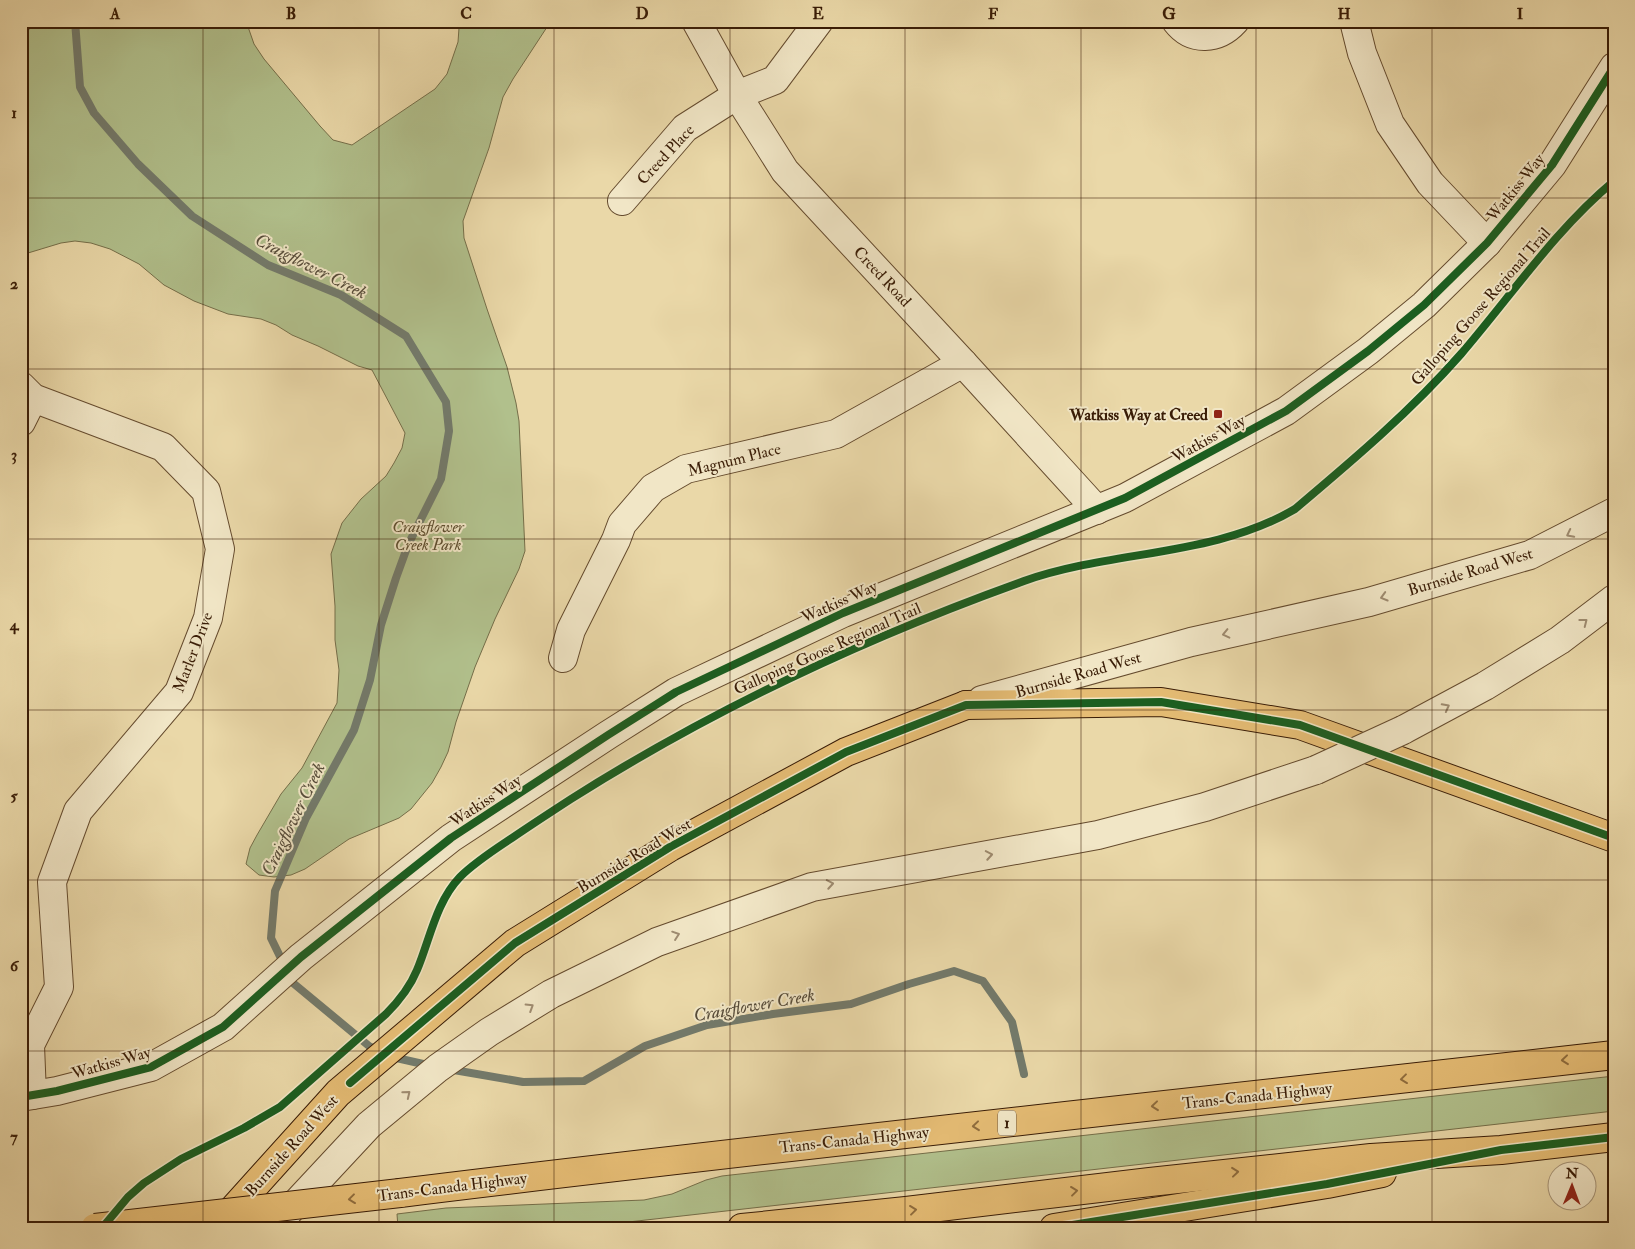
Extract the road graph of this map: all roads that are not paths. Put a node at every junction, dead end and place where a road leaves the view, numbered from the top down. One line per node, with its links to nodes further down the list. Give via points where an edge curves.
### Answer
1 (696, 21): 7 (street, Creed Road)
2 (819, 21): 7 (street, Creed Place, via 775,80)
3 (1176, 21): 4 (street, via 1182,30 1197,36 1213,36)
4 (1235, 21)
5 (1354, 21): 9 (street, via 1362,53 1390,124 1430,183)
6 (1614, 67): 9 (street, Watkiss Way, via 1552,165)
7 (737, 95): 8 (street, Creed Place, via 685,128); 10 (street, Creed Road, via 785,171)
8 (622, 201)
9 (1487, 243): 13 (street, Watkiss Way, via 1417,311 1368,352 1286,411)
10 (963, 363): 13 (street, Creed Road); 16 (street, Magnum Place, via 836,434 686,469 653,488 622,524 571,630)
11 (27, 392): 12 (street); 19 (street, Marler Drive, via 163,447 206,491 220,549 208,618 179,692 78,811 52,882 59,987)
12 (21, 422)
13 (1097, 510): 21 (street, Watkiss Way, via 843,613 676,692 451,838 301,957 224,1027 151,1067)
14 (1614, 512): 17 (street, Burnside Road West, one-way to 17, via 1530,555 1369,602 1191,642)
15 (1614, 598): 26 (street, one-way to 15, bridge, via 369,1125 438,1068 488,1032 551,994 657,942 812,888 1098,835 1205,807 1316,770 1403,730 1485,686 1560,640)
16 (563, 658)
17 (966, 705): 18 (main road, via 1161,702 1300,725); 25 (main road, Burnside Road West, via 846,752 670,847 515,943 338,1093)
18 (1614, 838)
19 (26, 1044): 21 (street, Marler Drive)
20 (1614, 1055): 24 (main road, Trans-Canada Highway / 1, one-way to 24, bridge, via 700,1156)
21 (27, 1096)
22 (1614, 1137): 23 (main road)
23 (1501, 1150): 27 (main road, one-way to 23, via 1371,1158); 28 (main road, via 1327,1184)
24 (95, 1228)
25 (216, 1228)
26 (273, 1228)
27 (742, 1228)
28 (1054, 1228)

